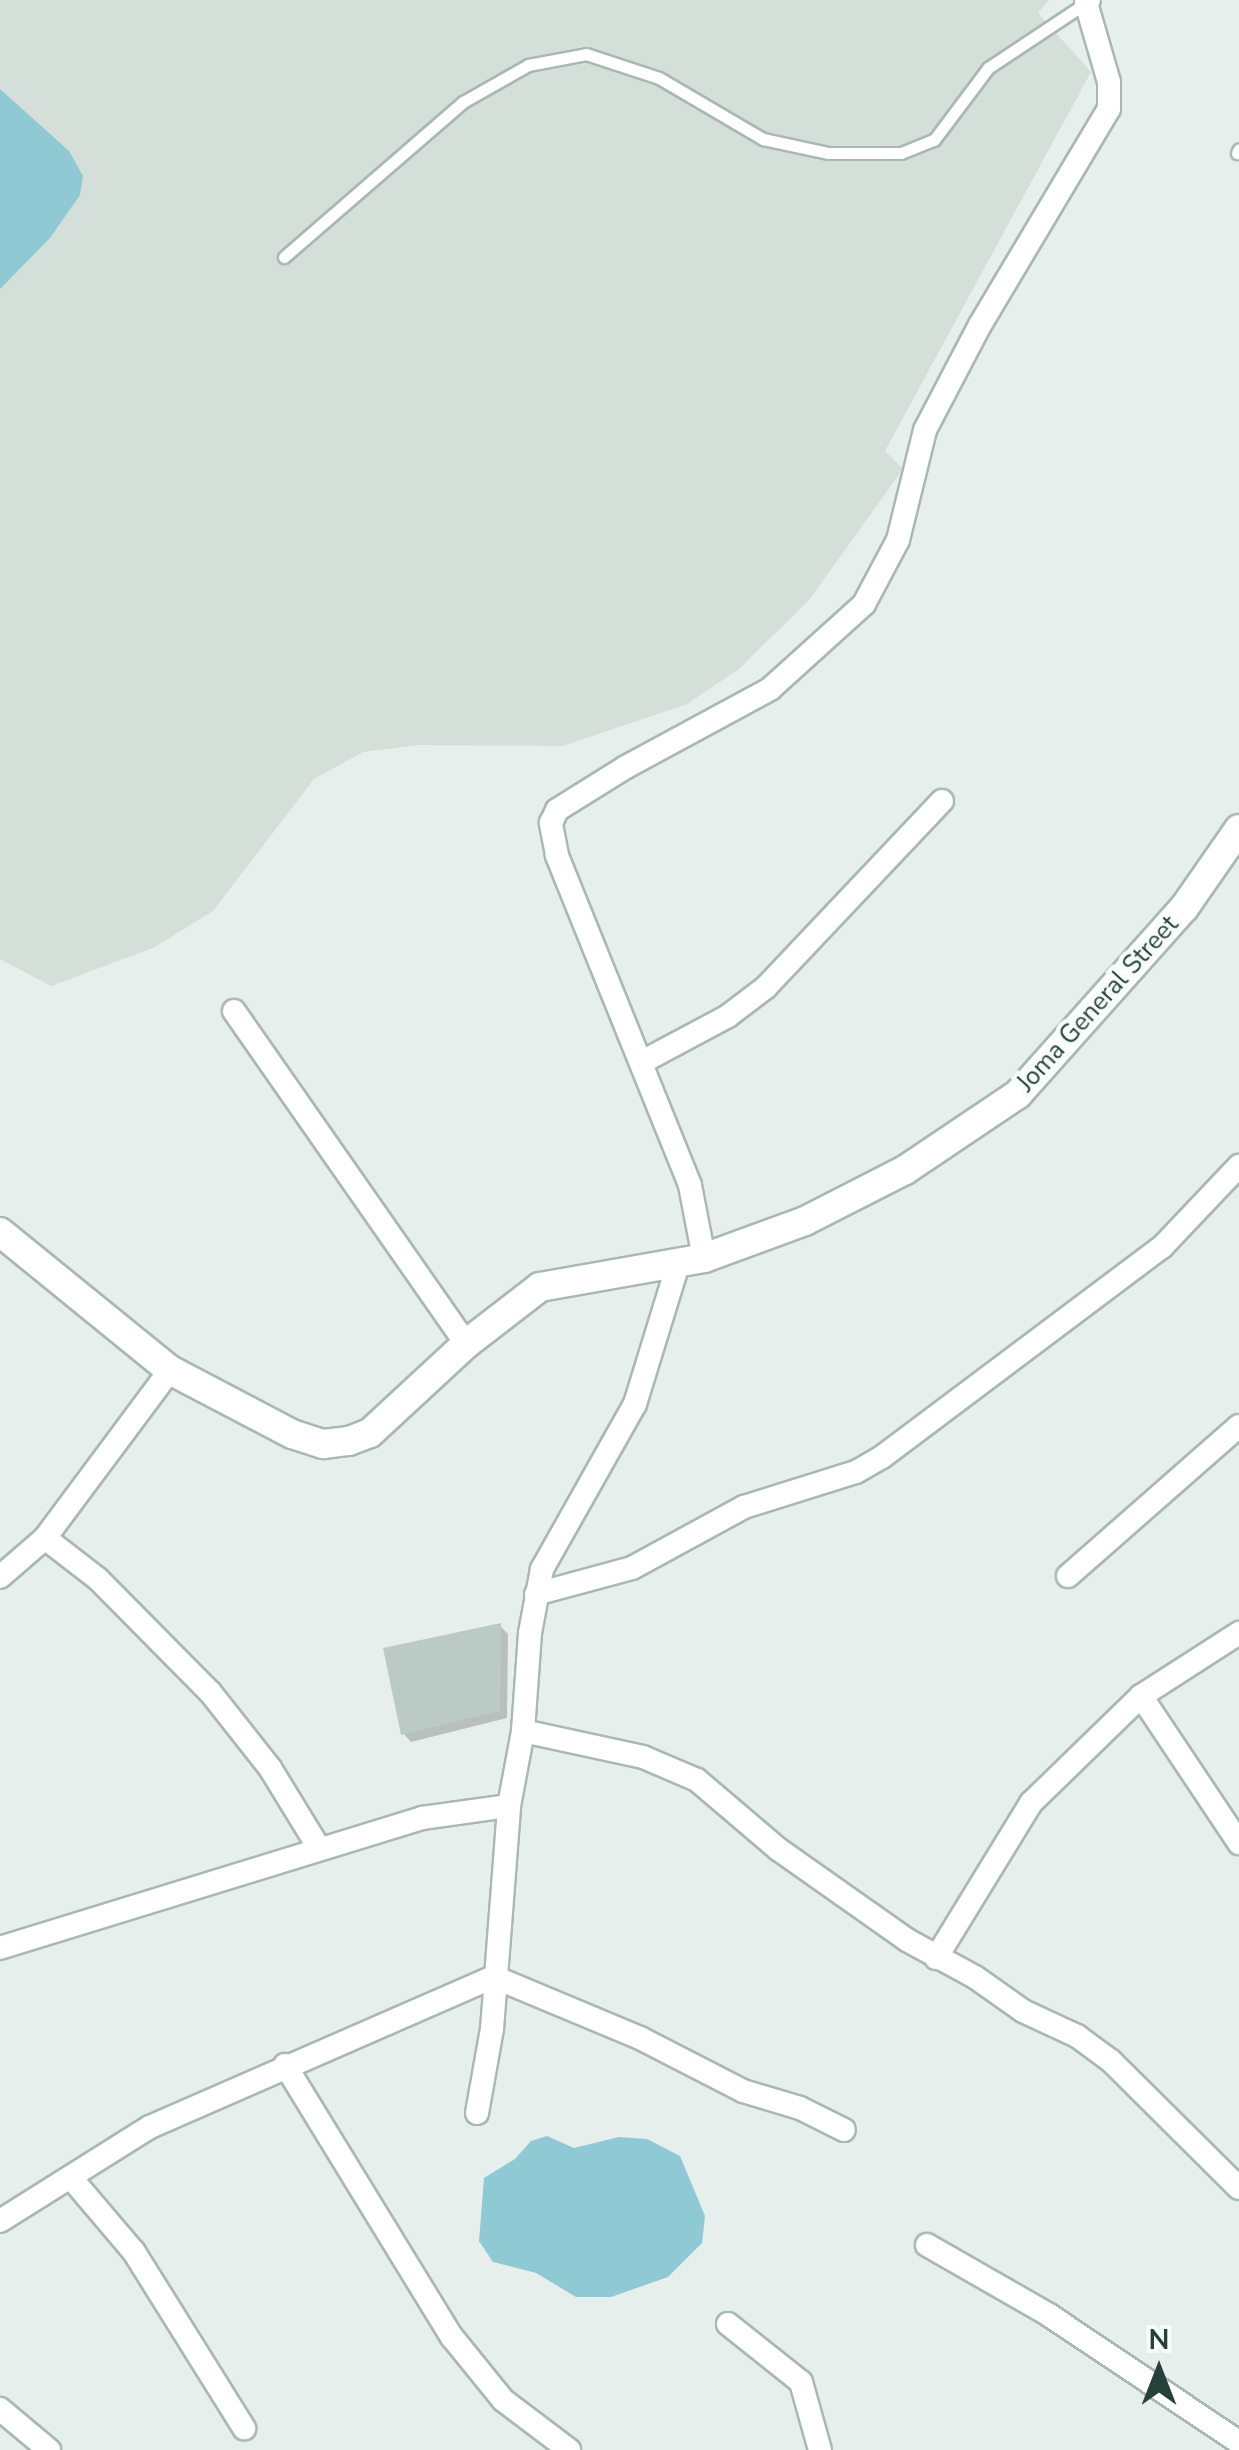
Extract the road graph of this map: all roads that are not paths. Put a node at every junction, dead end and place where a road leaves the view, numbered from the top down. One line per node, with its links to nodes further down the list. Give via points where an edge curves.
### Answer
1 (1088, 1): 2 (lane, via 988,68 934,140 901,152 828,152 763,139 659,78 586,54 528,65 463,102); 6 (street, via 1109,82 1109,109 980,325 926,430 898,540 864,604 770,689 557,810 556,855)
2 (284, 257)
3 (942, 801): 6 (street, via 766,987 728,1016)
4 (1239, 829): 9 (street, Joma General Street, via 1184,908 1018,1094 905,1170 805,1221)
5 (234, 1011): 10 (street)
6 (642, 1062): 9 (street, via 690,1186)
7 (1239, 1166): 16 (street, via 1162,1247 882,1457 744,1508 632,1568)
8 (0, 1232): 11 (street, Joma General Street)
9 (691, 1261): 10 (street, Joma General Street, via 540,1287); 16 (street, via 635,1404 542,1568)
10 (466, 1344): 11 (street, Joma General Street, via 370,1433 323,1444)
11 (170, 1370): 13 (street)
12 (1239, 1426): 15 (street)
13 (44, 1538): 14 (street); 22 (street, via 98,1578 210,1692 270,1768)
14 (0, 1576)
15 (1068, 1576)
16 (536, 1594): 19 (street)
17 (1239, 1633): 18 (street)
18 (1140, 1696): 21 (street); 24 (street, via 1031,1803)
19 (523, 1731): 20 (street); 24 (street, via 643,1757 698,1780 778,1850)
20 (509, 1806): 22 (street, via 422,1818); 25 (street)
21 (1239, 1843)
22 (319, 1848): 23 (street)
23 (0, 1948)
24 (936, 1958): 30 (street, via 1112,2061)
25 (494, 1977): 26 (street); 27 (street); 28 (street)
26 (285, 2065): 29 (street, via 150,2126); 38 (street, via 452,2337 504,2400)
27 (477, 2112)
28 (844, 2130)
29 (72, 2179): 31 (street); 35 (street, via 134,2252)
30 (1239, 2188)
31 (0, 2221)
32 (927, 2245): 36 (street, via 1049,2315)
33 (728, 2324): 39 (street, via 801,2382)
34 (0, 2409): 37 (street)
35 (244, 2428)
36 (1239, 2442)
37 (49, 2450)
38 (569, 2450)
39 (820, 2450)

